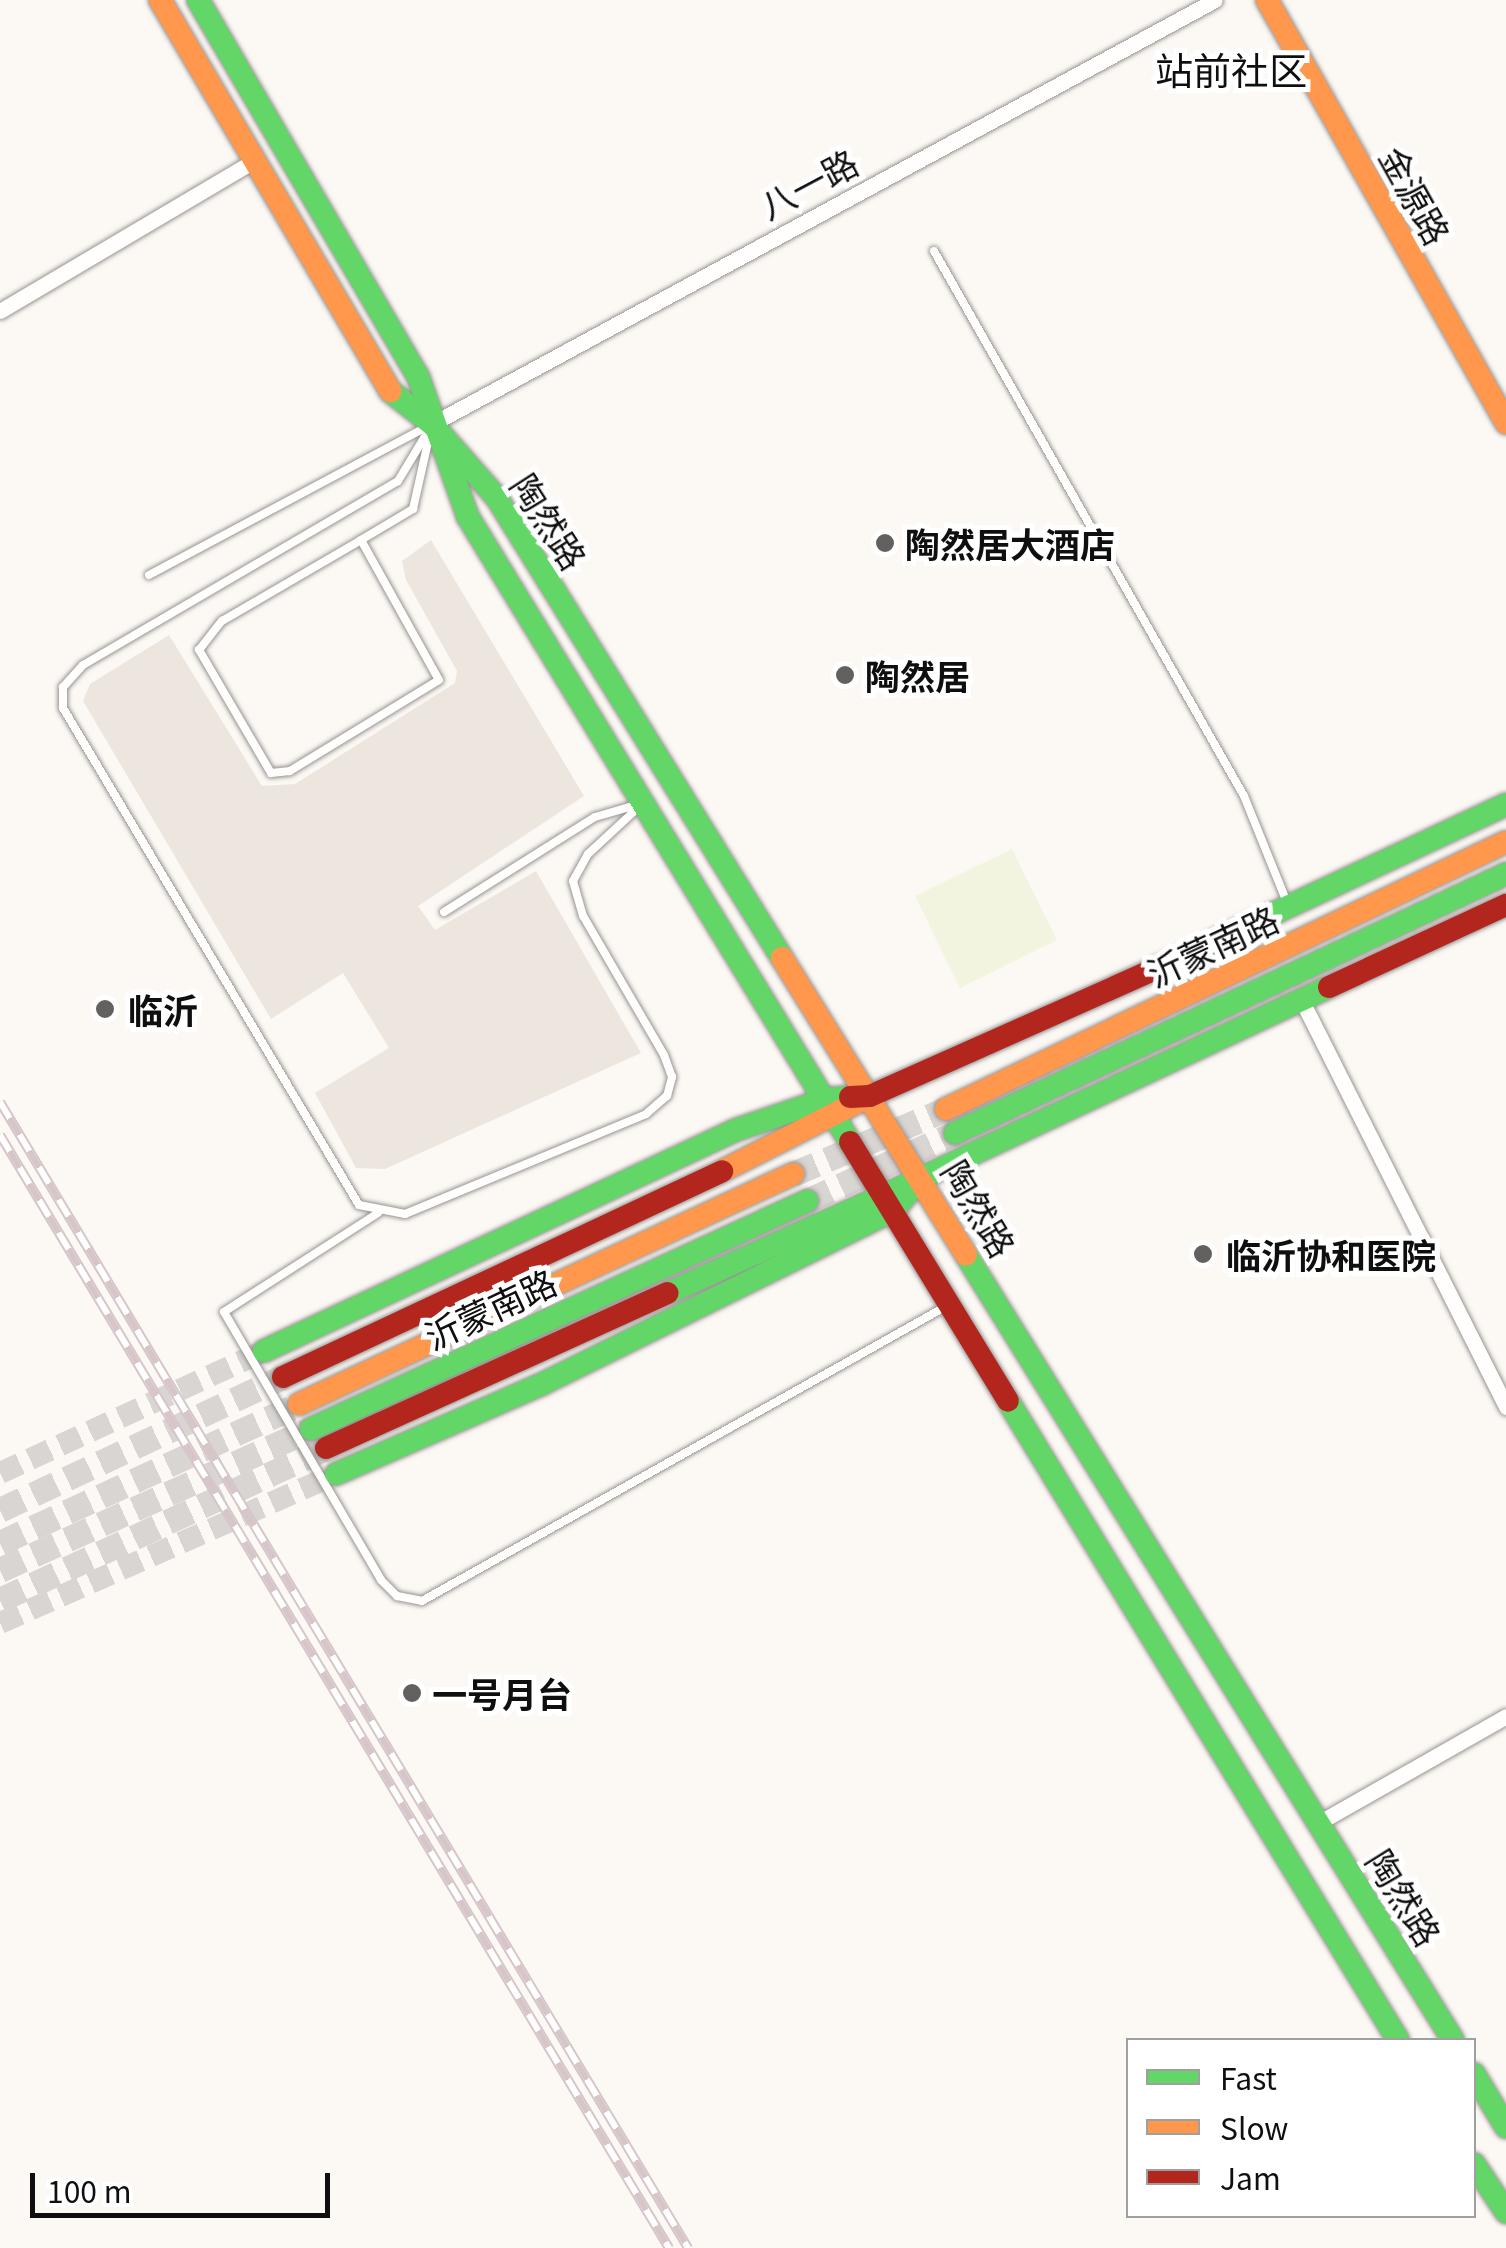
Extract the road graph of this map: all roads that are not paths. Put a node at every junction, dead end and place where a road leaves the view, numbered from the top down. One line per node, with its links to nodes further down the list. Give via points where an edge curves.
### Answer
1 (160, 0): 5 (main road, 陶然路)
2 (198, 0): 9 (main road, 陶然路, via 418,376)
3 (1215, 0): 9 (street, 八一路)
4 (1268, 0): 8 (main road, 金源路)
5 (254, 161): 7 (street); 9 (main road, 陶然路, via 390,391)
6 (934, 251): 17 (lane, via 1244,796)
7 (0, 311)
8 (1506, 423)
9 (432, 424): 10 (lane, via 413,510); 11 (lane); 12 (main road, 陶然路, via 468,517); 20 (main road, 陶然路, via 497,498); 28 (lane, via 398,481 83,665 63,686 63,708 334,1170 359,1205)
10 (361, 540): 10 (lane, via 222,620 199,650 271,774 290,771 439,680)
11 (149, 575)
12 (644, 803): 18 (lane, via 595,817); 21 (main road, 陶然路); 28 (lane, via 588,854 573,881 583,916 664,1055 672,1077 667,1096 646,1114 405,1214)
13 (1506, 805): 17 (main road)
14 (1506, 842): 22 (main road, 沂蒙南路)
15 (1506, 874): 23 (main road, 沂蒙南路)
16 (1506, 905): 19 (main road)
17 (1290, 910): 20 (main road)
18 (444, 912)
19 (1301, 999): 25 (main road); 33 (street)
20 (870, 1096): 21 (main road); 25 (main road, 陶然路)
21 (831, 1108): 27 (main road, 陶然路); 30 (main road, via 736,1130); 31 (main road)
22 (946, 1108)
23 (954, 1132)
24 (793, 1174): 32 (main road, 沂蒙南路)
25 (921, 1178): 27 (main road); 38 (main road, 陶然路)
26 (808, 1201): 34 (main road, 沂蒙南路)
27 (888, 1201): 29 (main road, 陶然路); 35 (main road); 36 (main road, via 544,1383)
28 (378, 1213): 29 (lane, via 224,1312 381,1580 396,1596 422,1602)
29 (948, 1305): 39 (main road, 陶然路)
30 (264, 1351)
31 (284, 1377)
32 (299, 1404)
33 (1506, 1407)
34 (311, 1428)
35 (326, 1448)
36 (336, 1474)
37 (1506, 1716): 38 (street)
38 (1318, 1823): 40 (main road, 陶然路)
39 (1397, 2038)
40 (1452, 2038)
41 (1476, 2077): 42 (main road)
42 (1506, 2126)
43 (1476, 2167): 44 (main road)
44 (1506, 2212)

